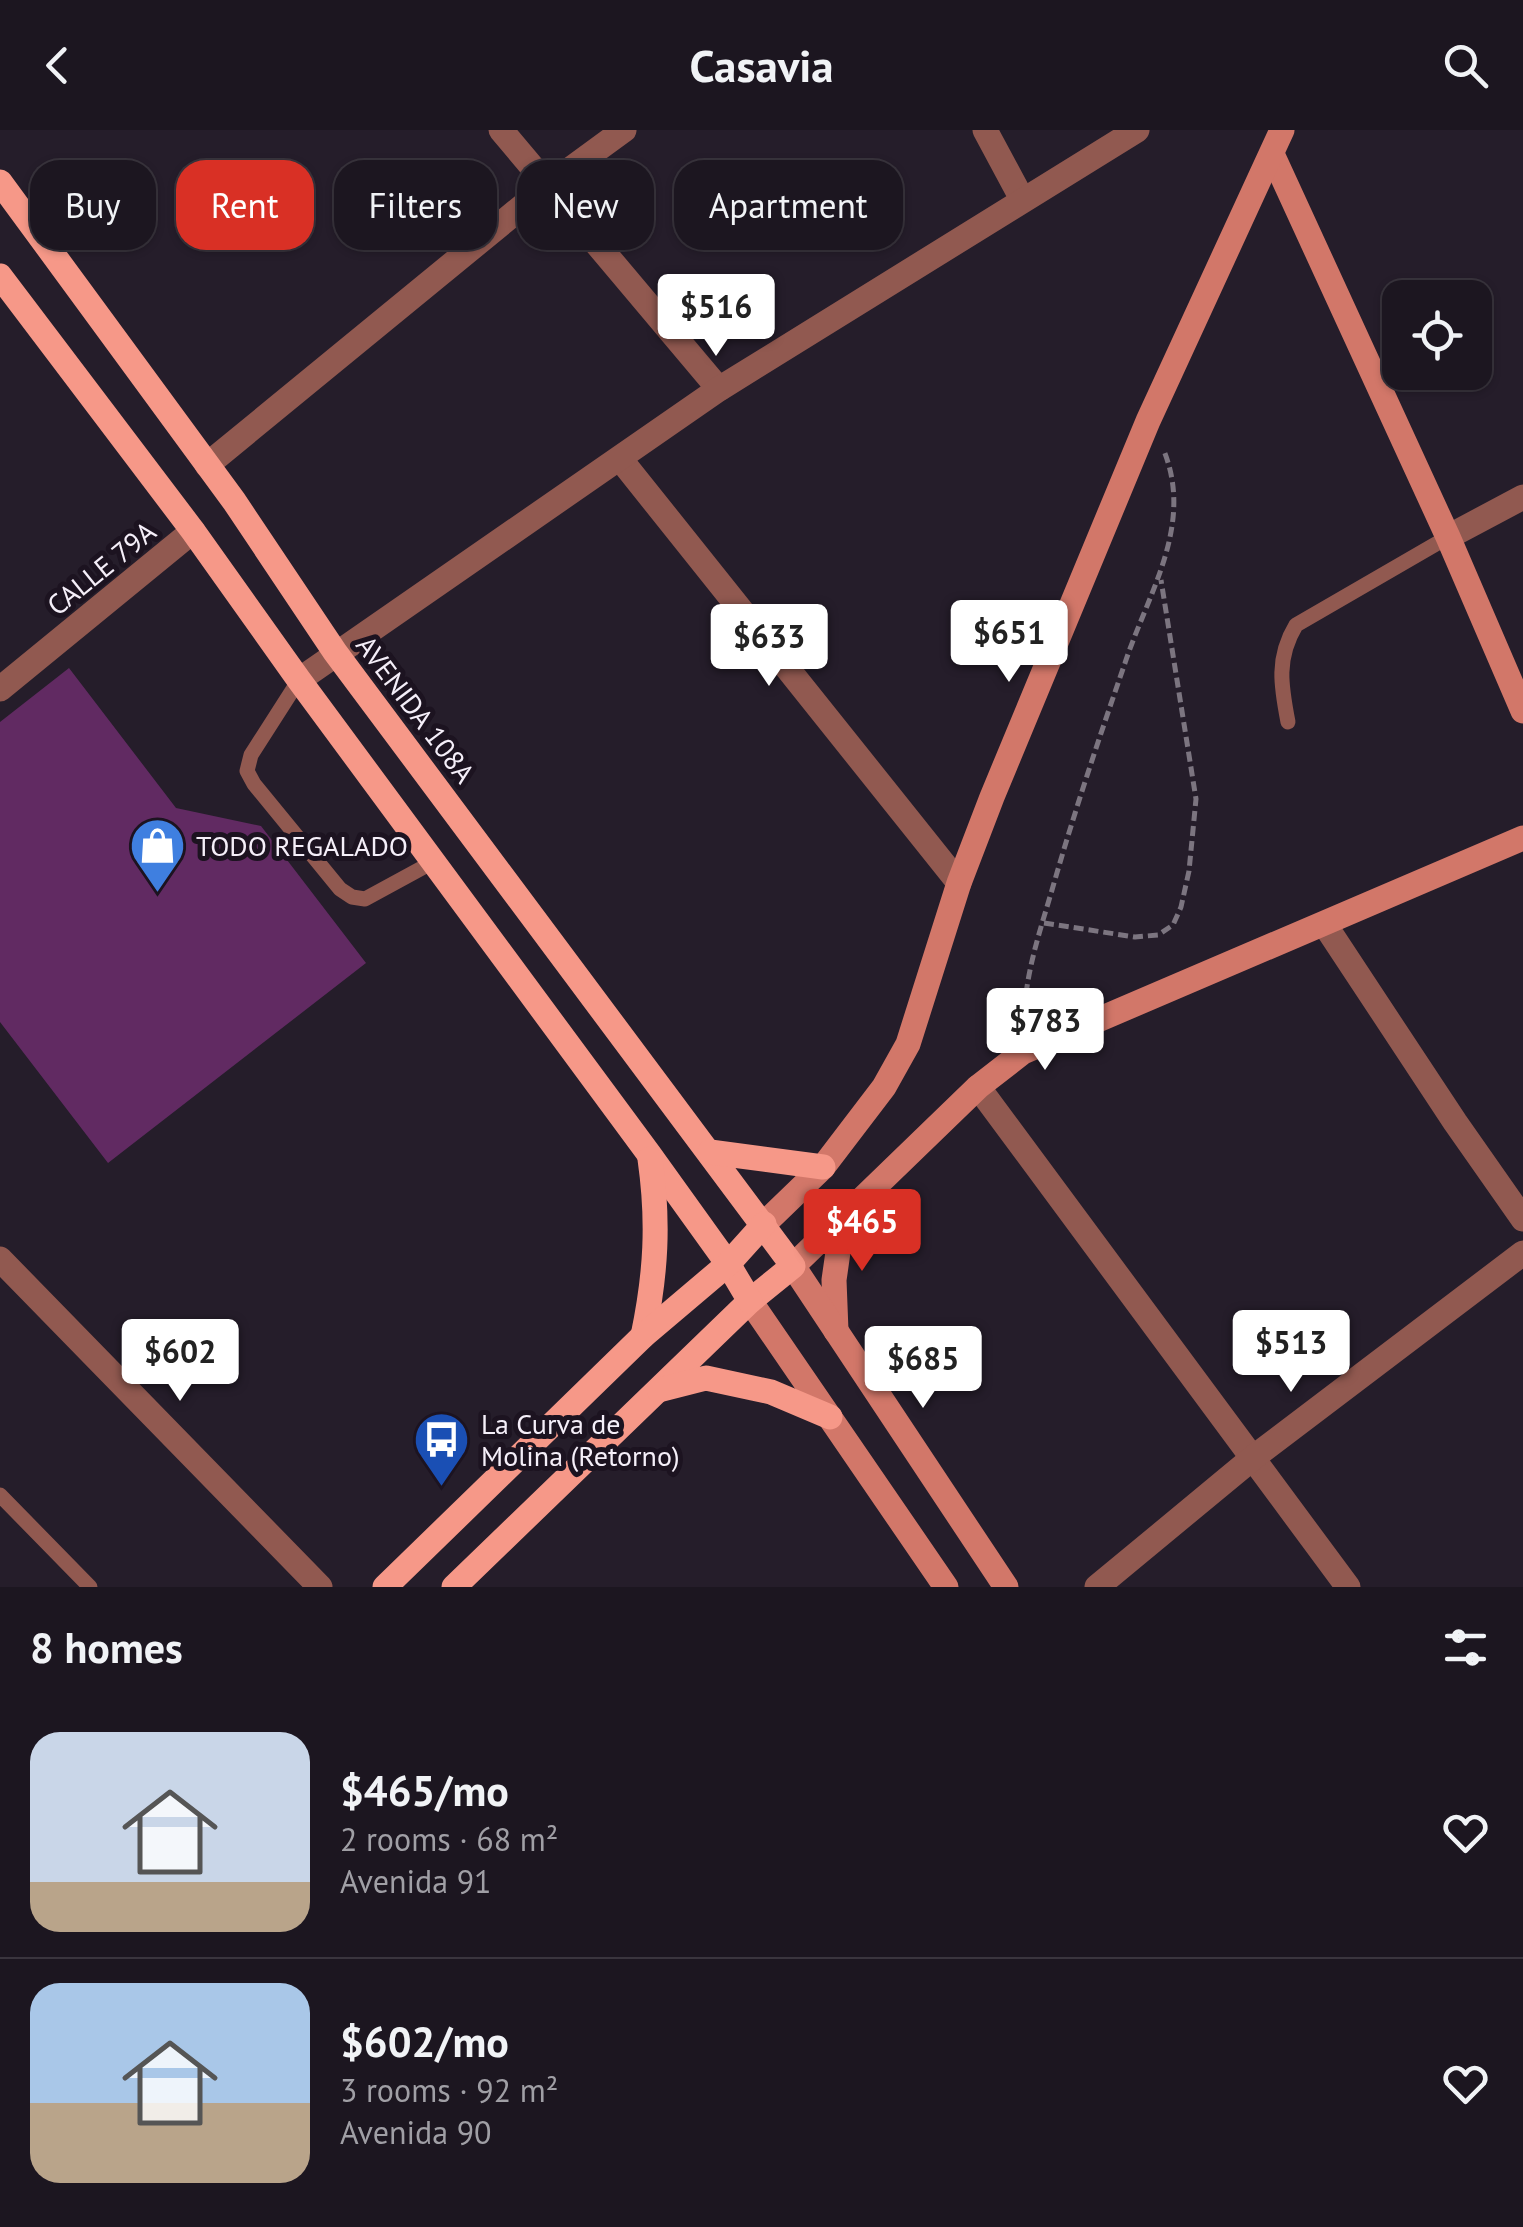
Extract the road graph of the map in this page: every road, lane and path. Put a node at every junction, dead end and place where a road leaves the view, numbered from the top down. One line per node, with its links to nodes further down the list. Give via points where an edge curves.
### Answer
1 (501, 130): 6 (street)
2 (624, 130): 7 (street)
3 (985, 130): 9 (street)
4 (1137, 130): 9 (street)
5 (1277, 142): 14 (street); 19 (street)
6 (525, 160)
7 (583, 160)
8 (0, 182): 16 (main road, AVENIDA 108A)
9 (1022, 199): 13 (street)
10 (517, 211): 16 (street)
11 (600, 250): 13 (street)
12 (0, 276): 18 (main road)
13 (719, 389): 15 (street)
14 (1148, 420): 20 (path, via 1166,456 1176,509); 28 (street)
15 (621, 460): 21 (street); 28 (street)
16 (207, 465): 21 (main road, AVENIDA 108A)
17 (1523, 497): 19 (street)
18 (193, 531): 22 (main road); 23 (street, CALLE 79A)
19 (1448, 537): 24 (street); 25 (lane, via 1296,625 1280,670)
20 (1161, 577): 29 (path, via 1127,657); 29 (path, via 1196,799 1181,907 1158,935)
21 (336, 652): 22 (street); 33 (main road, AVENIDA 108A)
22 (298, 680): 27 (main road); 27 (lane, via 251,755 247,771 254,784 352,897 364,899)
23 (0, 689)
24 (1523, 711)
25 (1288, 722)
26 (1523, 838): 30 (street)
27 (433, 862): 34 (main road)
28 (960, 883): 35 (street, via 908,1044)
29 (1042, 922): 31 (path, via 1024,992)
30 (1325, 925): 31 (street); 37 (street)
31 (1024, 1052): 32 (street)
32 (978, 1087): 36 (street); 48 (street)
33 (710, 1152): 35 (main road); 38 (main road, AVENIDA 108A)
34 (650, 1154): 41 (main road); 45 (main road, via 656,1236)
35 (823, 1167): 38 (street)
36 (843, 1216): 42 (street); 44 (street, via 834,1280)
37 (1523, 1218)
38 (764, 1224): 41 (main road); 42 (main road, AVENIDA 108A)
39 (1523, 1253): 48 (street)
40 (0, 1258): 53 (street)
41 (728, 1264): 43 (main road); 45 (main road)
42 (793, 1266): 43 (main road); 44 (street)
43 (750, 1300): 46 (main road); 47 (street)
44 (836, 1331): 57 (street)
45 (643, 1336): 54 (main road)
46 (654, 1392): 47 (main road, via 706,1378 771,1392); 55 (main road)
47 (830, 1417): 56 (street)
48 (1254, 1457): 58 (street); 59 (street)
49 (0, 1495): 50 (lane)
50 (77, 1575): 51 (lane); 52 (lane)
51 (64, 1587)
52 (90, 1587)
53 (320, 1587)
54 (385, 1587)
55 (454, 1587)
56 (946, 1587)
57 (1006, 1587)
58 (1098, 1587)
59 (1348, 1587)

